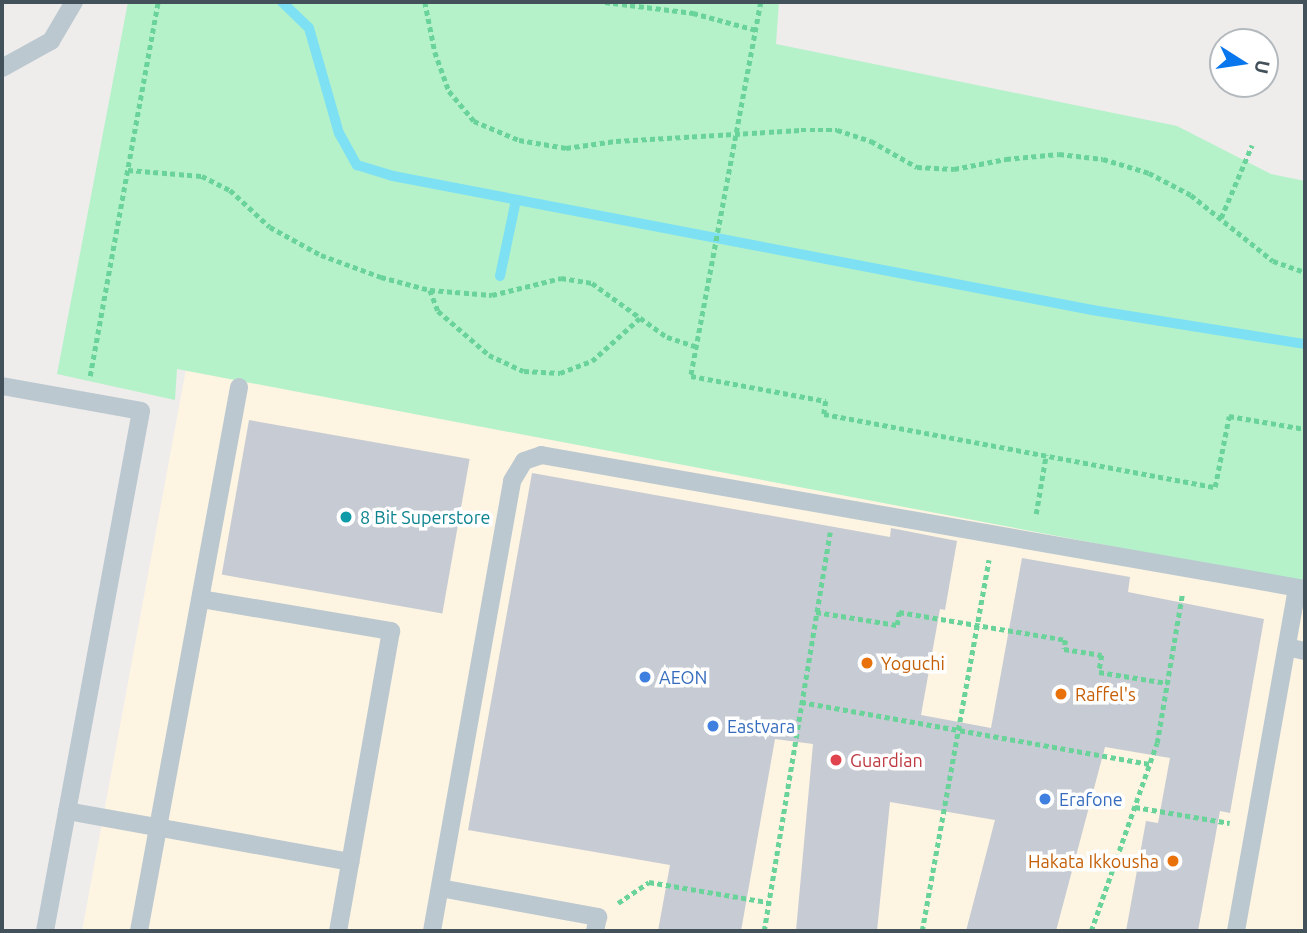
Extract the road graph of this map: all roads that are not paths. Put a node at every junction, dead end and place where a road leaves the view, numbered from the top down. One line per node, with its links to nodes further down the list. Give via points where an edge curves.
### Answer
1 (74, 2): 2 (lane, via 51,41)
2 (2, 68)
3 (2, 386): 9 (lane, via 141,411)
4 (239, 387): 6 (lane)
5 (1301, 589): 7 (lane); 12 (lane, via 541,455 524,461 512,481)
6 (201, 599): 10 (lane); 11 (lane, via 391,631)
7 (1287, 647): 8 (lane); 18 (lane)
8 (1305, 650)
9 (67, 811): 10 (lane); 14 (lane)
10 (158, 828): 11 (lane); 15 (lane)
11 (350, 862): 16 (lane)
12 (440, 888): 13 (lane); 17 (lane)
13 (596, 924)
14 (44, 931)
15 (139, 931)
16 (338, 931)
17 (432, 931)
18 (1236, 931)

